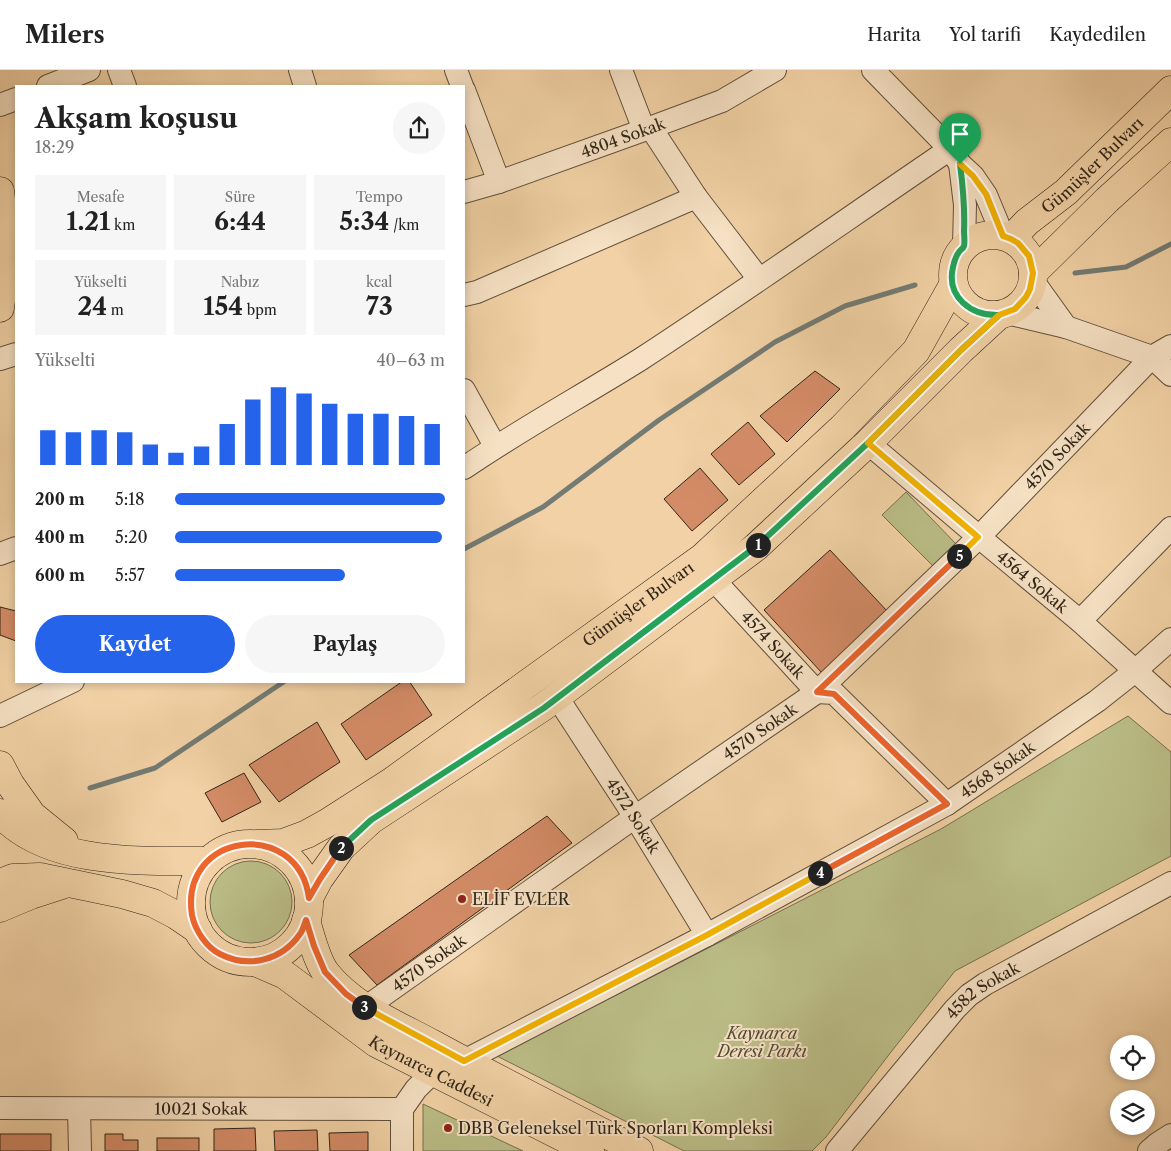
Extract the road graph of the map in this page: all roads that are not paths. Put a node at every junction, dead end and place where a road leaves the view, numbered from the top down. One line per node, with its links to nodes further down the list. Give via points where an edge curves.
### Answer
1 (89, 70): 8 (street)
2 (119, 70): 9 (street)
3 (300, 70): 10 (street)
4 (456, 70): 11 (street)
5 (621, 70): 16 (street)
6 (776, 70): 16 (street, 4804 Sokak, via 722,100)
7 (872, 70): 18 (street)
8 (51, 85)
9 (126, 85)
10 (305, 85)
11 (462, 85)
12 (1171, 90): 23 (main road, Gümüşler Bulvarı, via 1066,192)
13 (465, 93): 19 (street)
14 (15, 99): 15 (street)
15 (0, 105)
16 (648, 129): 19 (street, 4804 Sokak); 22 (street)
17 (1171, 142): 25 (main road, via 1107,200)
18 (955, 157): 23 (street, via 986,194); 24 (street, via 965,205); 26 (street)
19 (499, 182): 21 (street, 4804 Sokak)
20 (0, 191): 29 (main road, via 4,278)
21 (465, 192)
22 (696, 197): 26 (street); 28 (street)
23 (1007, 237): 24 (main road, via 986,235); 25 (main road, via 1018,243 1029,256)
24 (964, 246): 27 (main road, via 952,268)
25 (1033, 277): 30 (main road, via 1021,303); 31 (street)
26 (759, 279): 38 (street, via 640,359)
27 (953, 285): 30 (main road, via 961,300 974,311); 57 (main road, Gümüşler Bulvarı, via 916,351 842,428 703,557 391,782 307,834 283,843)
28 (465, 295)
29 (0, 308)
30 (1003, 314): 31 (street); 37 (main road, Gümüşler Bulvarı, via 961,350)
31 (1066, 327): 32 (street)
32 (1162, 352): 35 (street); 41 (street, 4570 Sokak)
33 (15, 354): 34 (street)
34 (0, 359)
35 (1171, 375)
36 (465, 392): 38 (street)
37 (868, 443): 41 (street, 4564 Sokak); 44 (main road, Gümüşler Bulvarı, via 756,547)
38 (495, 446): 39 (street)
39 (465, 467)
40 (1171, 528): 45 (street)
41 (978, 537): 45 (street, 4564 Sokak); 49 (street, 4570 Sokak)
42 (15, 548): 43 (street)
43 (0, 554)
44 (713, 579): 49 (street, 4574 Sokak); 50 (main road, Gümüşler Bulvarı)
45 (1080, 621): 47 (street, 4564 Sokak)
46 (1171, 639): 47 (street, 4568 Sokak)
47 (1136, 671): 51 (street, 4564 Sokak); 54 (street, 4568 Sokak, via 1097,702)
48 (69, 683): 52 (street)
49 (817, 692): 54 (street, 4574 Sokak, via 834,694); 56 (street, 4570 Sokak)
50 (557, 697): 56 (street, 4572 Sokak); 64 (main road, Gümüşler Bulvarı, via 371,820 341,848 320,879)
51 (1171, 703)
52 (0, 716)
53 (0, 765): 58 (main road, via 32,815)
54 (947, 804): 66 (street, 4568 Sokak)
55 (0, 813): 58 (main road, via 24,834)
56 (635, 817): 66 (street, 4572 Sokak); 68 (street, 4570 Sokak)
57 (258, 844): 59 (main road, Kaynarca Caddesi, via 238,845 219,852); 64 (main road, Kaynarca Caddesi, via 277,850 293,862 304,878)
58 (81, 854): 59 (main road, via 133,861)
59 (208, 861): 65 (main road, Kaynarca Caddesi, via 194,883 190,902)
60 (0, 883): 61 (main road, Kaynarca Caddesi, via 13,878 40,877)
61 (68, 883): 63 (main road); 65 (main road, Kaynarca Caddesi, via 154,903)
62 (1171, 883): 79 (street, 4582 Sokak, via 985,984 969,996)
63 (0, 908)
64 (307, 909): 67 (main road, Kaynarca Caddesi, via 301,933 289,947 273,957); 68 (main road, Kaynarca Caddesi, via 314,946 325,972)
65 (198, 930): 67 (main road, Kaynarca Caddesi, via 203,940 218,953 236,960)
66 (707, 935): 69 (street, 4568 Sokak)
67 (255, 962): 70 (main road, Kaynarca Caddesi, via 285,975 376,1043)
68 (365, 1008): 69 (main road, Kaynarca Caddesi)
69 (464, 1061): 78 (main road, Kaynarca Caddesi)
70 (433, 1072): 73 (street); 77 (main road, Kaynarca Caddesi)
71 (0, 1108): 72 (street, 10021 Sokak)
72 (79, 1109): 73 (street, 10021 Sokak); 75 (street)
73 (402, 1109): 76 (street)
74 (1171, 1136): 80 (street)
75 (80, 1151)
76 (402, 1151)
77 (590, 1151)
78 (638, 1151)
79 (837, 1151)
80 (1149, 1151)

